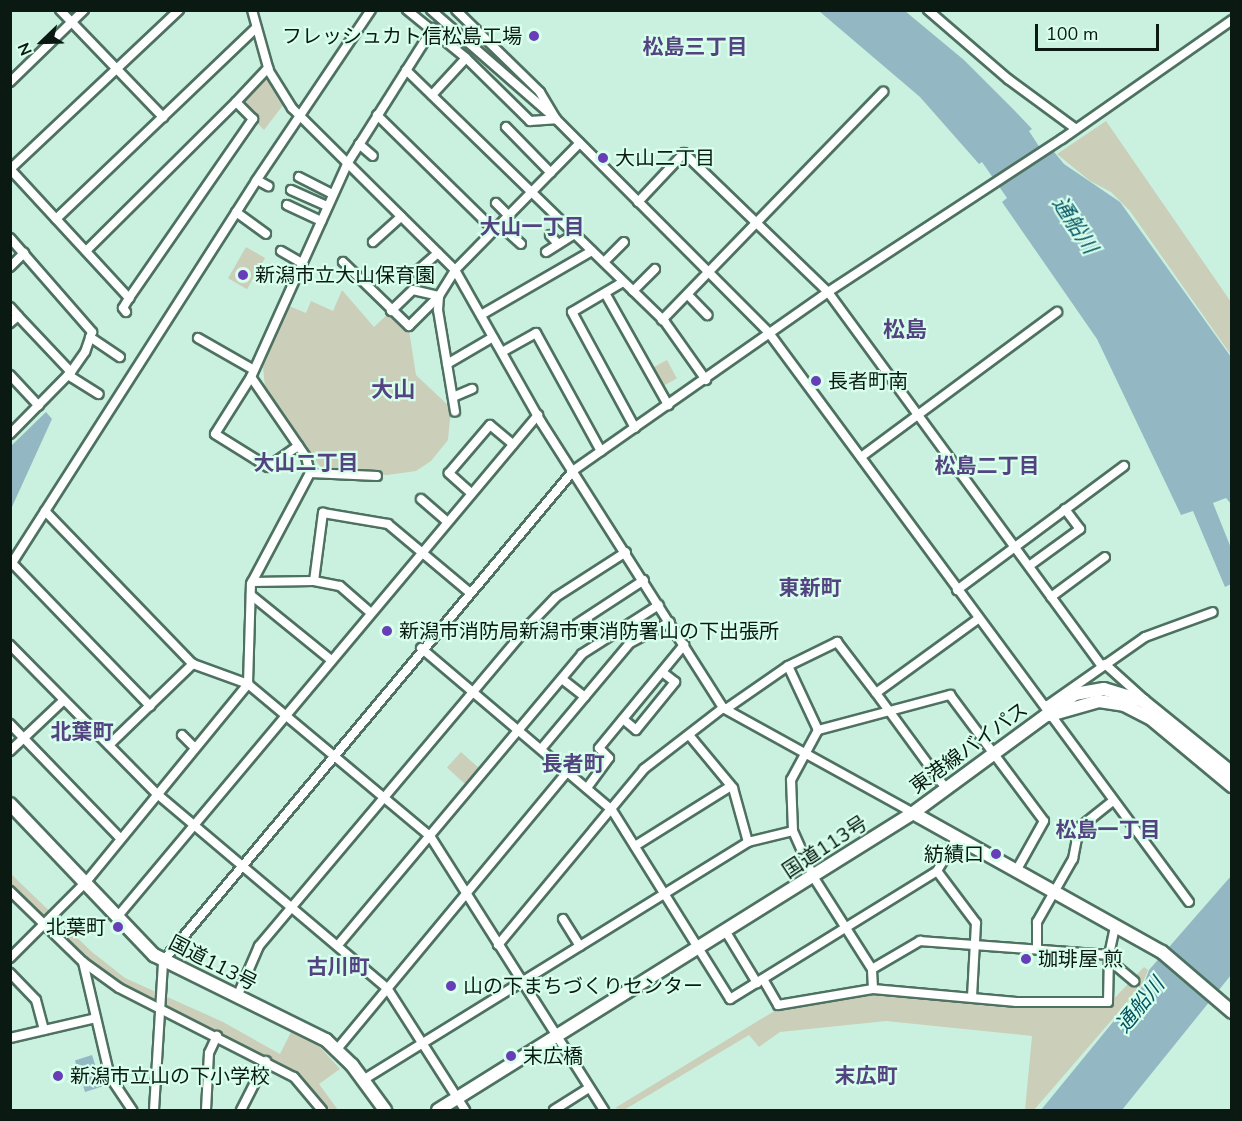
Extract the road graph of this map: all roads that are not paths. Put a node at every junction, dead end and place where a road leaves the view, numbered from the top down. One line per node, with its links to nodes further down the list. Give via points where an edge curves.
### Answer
1 (60, 10): 11 (street)
2 (84, 10): 11 (street)
3 (178, 10): 15 (street)
4 (252, 10): 13 (street)
5 (371, 10): 24 (street)
6 (407, 10): 12 (street)
7 (431, 10): 25 (street)
8 (456, 10): 25 (street, via 540,92)
9 (928, 10): 27 (street, via 1008,79)
10 (1232, 20): 27 (street)
11 (72, 23): 15 (street); 18 (street)
12 (433, 28): 14 (street); 17 (street)
13 (255, 29): 16 (street); 23 (street)
14 (466, 58): 20 (street); 25 (street, via 530,121)
15 (117, 69): 23 (street); 46 (street, via 10,169)
16 (268, 69): 21 (street); 24 (street)
17 (406, 70): 20 (street); 22 (street)
18 (10, 82)
19 (883, 93): 48 (street)
20 (432, 95): 37 (street)
21 (236, 102): 58 (street); 78 (street, via 253,119)
22 (377, 116): 29 (street); 49 (street)
23 (163, 117): 46 (street)
24 (300, 118): 31 (street); 34 (street)
25 (556, 119): 28 (street)
26 (506, 127): 32 (street)
27 (1076, 129): 74 (street)
28 (580, 143): 32 (street); 40 (street)
29 (359, 144): 30 (street); 31 (street)
30 (373, 156)
31 (346, 164): 38 (street); 45 (street)
32 (551, 173): 37 (street)
33 (299, 177): 38 (street)
34 (257, 180): 35 (street); 43 (street)
35 (268, 186)
36 (291, 190): 42 (street)
37 (532, 192): 44 (street); 51 (street)
38 (333, 194): 42 (street)
39 (496, 202): 44 (street)
40 (638, 202): 48 (street, via 684,153); 71 (street)
41 (287, 205): 47 (street)
42 (327, 206): 47 (street)
43 (236, 212): 50 (street); 120 (street)
44 (509, 216): 49 (street)
45 (401, 217): 54 (street); 63 (street)
46 (56, 219): 58 (street)
47 (321, 221): 66 (street)
48 (760, 224): 71 (street); 74 (street)
49 (497, 228): 56 (street); 69 (street)
50 (266, 234)
51 (575, 234): 57 (street); 60 (street)
52 (550, 235): 57 (street)
53 (10, 238): 62 (street)
54 (373, 242)
55 (624, 242): 65 (street)
56 (521, 244)
57 (558, 244): 61 (street)
58 (86, 251): 78 (street)
59 (280, 251): 66 (street)
60 (592, 251): 65 (street); 83 (street)
61 (546, 252)
62 (24, 253): 67 (street); 89 (street, via 92,332)
63 (438, 254): 69 (street); 70 (street)
64 (343, 262): 80 (street)
65 (604, 262): 72 (street)
66 (302, 263): 96 (street)
67 (10, 267)
68 (655, 269): 73 (street)
69 (455, 270): 77 (street); 83 (street)
70 (416, 272)
71 (709, 274): 76 (street); 88 (street)
72 (623, 282): 73 (street); 75 (street)
73 (633, 291): 86 (street)
74 (828, 292): 88 (street); 105 (street)
75 (605, 293): 102 (street); 107 (street, via 572,312)
76 (688, 295): 84 (street); 86 (street)
77 (439, 296): 80 (street, via 413,290); 80 (street, via 409,326); 94 (street)
78 (129, 298): 81 (street, via 123,308)
79 (10, 308): 85 (street)
80 (392, 311)
81 (126, 312)
82 (1057, 312): 105 (street)
83 (481, 315): 90 (street)
84 (707, 315)
85 (18, 316): 87 (street); 95 (street)
86 (662, 320): 98 (street)
87 (10, 323)
88 (769, 333): 98 (street); 112 (street)
89 (90, 337): 93 (street); 95 (street, via 85,352)
90 (493, 337): 92 (street); 94 (street)
91 (198, 338): 96 (street)
92 (502, 352): 106 (street); 111 (street, via 536,333)
93 (120, 357)
94 (447, 364): 101 (street)
95 (69, 373): 100 (street); 103 (street)
96 (252, 373): 110 (street); 110 (street, via 215,434 268,467)
97 (10, 375): 103 (street)
98 (706, 380): 102 (street)
99 (472, 388): 101 (street)
100 (98, 394)
101 (453, 397): 104 (street)
102 (668, 405): 107 (street)
103 (39, 406): 108 (street)
104 (455, 412)
105 (918, 414): 112 (street); 122 (street)
106 (538, 415): 109 (street); 114 (street)
107 (635, 428): 111 (street)
108 (10, 434)
109 (513, 444): 117 (street); 117 (street, via 490,425 449,473)
110 (298, 446): 115 (street)
111 (601, 451): 114 (street)
112 (861, 457): 131 (street)
113 (1124, 466): 119 (street)
114 (574, 470): 124 (street); 132 (street)
115 (310, 473): 116 (street); 130 (street)
116 (377, 476)
117 (471, 493): 121 (street)
118 (421, 499): 121 (street)
119 (1065, 509): 122 (street); 127 (street, via 1080,529)
120 (45, 511): 126 (street); 145 (street)
121 (447, 522): 123 (street)
122 (1014, 546): 127 (street); 131 (street)
123 (423, 552): 129 (street, via 388,524 323,513); 132 (street); 137 (street)
124 (626, 552): 128 (street); 151 (street, via 556,597)
125 (1105, 557): 134 (street)
126 (11, 564): 155 (street)
127 (1029, 566): 134 (street)
128 (644, 580): 135 (street); 140 (street)
129 (314, 581): 130 (street); 137 (street, via 340,586)
130 (252, 582): 133 (street)
131 (957, 590): 138 (street)
132 (469, 592): 143 (street)
133 (251, 596): 144 (street); 150 (street)
134 (1051, 597): 146 (street)
135 (659, 605): 139 (street); 149 (street, via 582,654)
136 (1213, 612): 146 (street, via 1145,637)
137 (371, 613): 144 (street)
138 (978, 619): 152 (street); 159 (street)
139 (670, 622): 142 (street); 153 (street, via 630,643)
140 (566, 631)
141 (10, 645): 154 (street)
142 (684, 645): 148 (street); 156 (street)
143 (421, 648): 151 (street); 173 (street)
144 (331, 660): 160 (street)
145 (193, 664): 150 (street); 155 (street)
146 (1103, 665): 158 (street); 159 (street, via 1048,705)
147 (788, 666): 152 (street, via 837,642); 156 (street); 163 (street)
148 (662, 672): 161 (street); 161 (street, via 675,682 636,730)
149 (562, 679): 153 (street); 164 (street)
150 (248, 684): 160 (street); 169 (street)
151 (474, 693): 164 (street); 182 (street)
152 (876, 693): 157 (street)
153 (585, 697): 170 (street)
154 (64, 700): 167 (street); 168 (street)
155 (150, 706): 168 (street)
156 (724, 708): 166 (street); 172 (street)
157 (889, 711): 163 (street); 174 (street, via 950,695); 180 (street)
158 (1153, 714): 159 (highway, 東港線バイパス, via 1099,701); 176 (highway, 東港線バイパス); 178 (highway, 東港線バイパス)
159 (1049, 715): 174 (highway, 東港線バイパス); 183 (street)
160 (286, 716): 173 (street); 187 (street)
161 (623, 719): 179 (street, via 599,748 609,758)
162 (10, 724): 167 (street)
163 (818, 730): 172 (street)
164 (519, 731): 170 (street); 189 (street)
165 (182, 735): 169 (street)
166 (689, 735): 177 (street); 185 (street, via 645,769)
167 (24, 738): 171 (street); 190 (street)
168 (109, 746): 181 (street)
169 (195, 748): 181 (street)
170 (541, 749): 175 (street)
171 (10, 750)
172 (805, 754): 186 (street); 188 (street, via 790,780)
173 (334, 755): 182 (street); 194 (street)
174 (994, 755): 180 (highway, 東港線バイパス); 195 (street, via 1044,821)
175 (568, 771): 179 (street); 200 (street)
176 (1232, 773)
177 (731, 786): 192 (street); 193 (street)
178 (1232, 786)
179 (587, 788): 185 (street)
180 (946, 790): 186 (highway, 東港線バイパス)
181 (156, 793): 187 (street); 190 (street)
182 (385, 798): 189 (street); 204 (street)
183 (1113, 801): 201 (street, via 1079,828 1073,859); 203 (street)
184 (10, 804): 198 (highway, 国道113号)
185 (612, 810): 193 (street); 213 (street)
186 (913, 813): 191 (highway); 197 (highway, 国道113号)
187 (195, 826): 194 (street); 205 (street)
188 (793, 831): 192 (street); 197 (street)
189 (430, 836): 200 (street); 212 (street)
190 (120, 838): 198 (street)
191 (957, 838): 195 (highway); 196 (street)
192 (748, 842): 202 (street)
193 (634, 846): 202 (street)
194 (242, 865): 204 (street); 219 (street)
195 (1016, 871): 201 (highway)
196 (938, 872): 209 (street); 211 (street, via 976,923)
197 (814, 878): 209 (street); 210 (highway, 国道113号)
198 (86, 882): 205 (highway, 国道113号); 207 (street)
199 (10, 891): 207 (street)
200 (466, 892): 213 (street); 226 (street)
201 (1054, 892): 208 (highway); 215 (street, via 1037,922)
202 (665, 893): 214 (street); 216 (street)
203 (1189, 902)
204 (292, 908): 212 (street); 228 (street, via 259,946)
205 (118, 916): 219 (highway, 国道113号)
206 (563, 919): 214 (street)
207 (44, 926): 217 (street); 220 (street)
208 (1115, 926): 218 (street); 231 (highway, via 1162,952)
209 (844, 927): 221 (street); 223 (street)
210 (726, 932): 216 (highway, 国道113号); 223 (street)
211 (976, 944): 215 (street); 221 (street, via 920,941); 229 (street)
212 (338, 945): 226 (street)
213 (498, 945): 225 (street)
214 (580, 946): 225 (street)
215 (1037, 947): 218 (street)
216 (699, 949): 223 (street, via 730,999); 235 (highway, 国道113号)
217 (10, 958)
218 (1109, 958): 224 (street); 229 (street, via 1108,1002)
219 (163, 961): 228 (highway, 国道113号); 230 (street)
220 (82, 962): 230 (street); 232 (street)
221 (872, 969): 227 (street)
222 (10, 973): 233 (street, via 36,1000)
223 (760, 981): 227 (street, via 778,1005)
224 (1134, 981)
225 (521, 982): 235 (street); 237 (street)
226 (387, 988): 237 (street); 238 (street)
227 (873, 989): 229 (street)
228 (237, 997): 238 (highway, 国道113号)
229 (972, 997)
230 (159, 1010): 234 (street); 245 (street)
231 (1232, 1012)
232 (96, 1018): 233 (street); 244 (street, via 110,1077)
233 (44, 1030): 236 (street)
234 (217, 1036): 239 (street); 246 (street, via 209,1053)
235 (556, 1037): 241 (street); 242 (highway, 国道113号)
236 (10, 1038)
237 (422, 1043): 240 (street); 242 (street)
238 (338, 1048): 240 (highway, 国道113号)
239 (266, 1061): 243 (street, via 294,1077); 247 (street)
240 (363, 1080): 248 (highway, 国道113号)
241 (589, 1088): 251 (street); 252 (street)
242 (458, 1098): 249 (highway, 国道113号); 250 (street)
243 (318, 1109)
244 (132, 1110)
245 (154, 1110)
246 (206, 1110)
247 (241, 1110)
248 (386, 1110)
249 (438, 1110)
250 (465, 1110)
251 (554, 1110)
252 (604, 1110)

